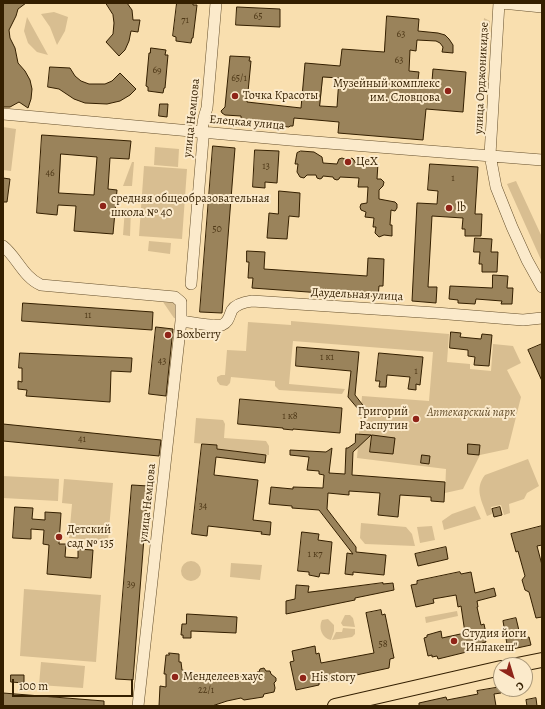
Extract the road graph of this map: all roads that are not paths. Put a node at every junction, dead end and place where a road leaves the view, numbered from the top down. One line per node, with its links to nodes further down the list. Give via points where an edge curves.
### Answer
1 (216, 3): 6 (street, улица Немцова, via 207,108)
2 (499, 3): 7 (street, улица Орджоникидзе)
3 (502, 3): 4 (street)
4 (542, 7)
5 (3, 114): 6 (street, Елецкая улица)
6 (202, 132): 7 (street, Елецкая улица); 10 (street, улица Немцова)
7 (490, 155): 8 (street, Елецкая улица); 11 (street, улица Орджоникидзе, via 496,187 527,260)
8 (542, 160)
9 (3, 246): 13 (street, улица Немцова, via 13,255 29,278 41,285 175,297 181,302)
10 (190, 284)
11 (542, 287)
12 (542, 318): 13 (street, Даудельная улица, via 523,320 436,312 252,302 236,306 228,321 221,325)
13 (181, 321): 15 (street, улица Немцова)
14 (493, 670): 16 (main road)
15 (138, 706)
16 (335, 706)

